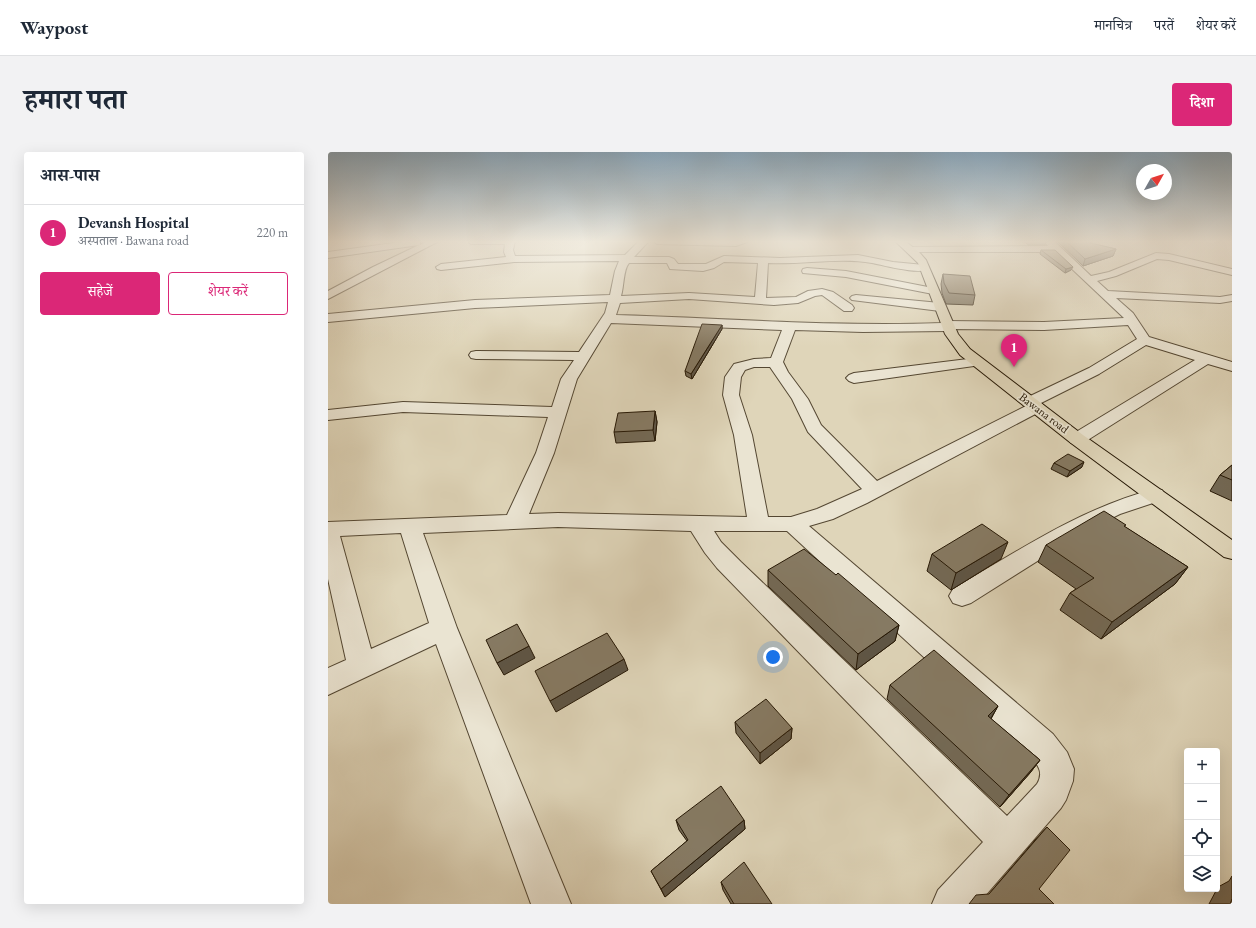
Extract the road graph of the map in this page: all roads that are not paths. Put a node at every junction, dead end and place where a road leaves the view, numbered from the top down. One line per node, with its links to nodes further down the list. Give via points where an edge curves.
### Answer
1 (363, 276): 11 (street)
2 (620, 276): 16 (street)
3 (762, 276): 14 (street)
4 (856, 276): 8 (street)
5 (927, 276): 9 (main road, Bawana road)
6 (1100, 276): 7 (street)
7 (1090, 278): 10 (street)
8 (869, 279): 9 (street); 12 (street, via 857,281 853,286)
9 (933, 291): 15 (main road, Bawana road)
10 (1106, 294): 13 (street, via 1220,300); 19 (street)
11 (328, 296)
12 (856, 298): 15 (street); 17 (street, via 855,303)
13 (1232, 298)
14 (760, 301): 16 (street, via 689,296); 17 (street, via 793,300 822,292 830,294)
15 (940, 307): 20 (main road, Bawana road)
16 (609, 309): 18 (street, via 474,304); 21 (street, via 685,320); 25 (street)
17 (840, 312): 22 (street, via 825,318)
18 (328, 318)
19 (1133, 321): 20 (street, via 1044,326); 23 (street)
20 (948, 326): 22 (street); 28 (main road, Bawana road, via 965,352)
21 (790, 327): 22 (street); 27 (street)
22 (822, 328)
23 (1144, 340): 26 (street); 31 (street)
24 (476, 355): 25 (street)
25 (583, 356): 32 (street, via 569,379)
26 (1207, 359): 29 (street); 34 (street)
27 (776, 362): 35 (street, via 814,428); 41 (street, via 754,363 739,368 733,377 733,406 743,435)
28 (976, 362): 30 (street); 31 (main road, Bawana road)
29 (1232, 367)
30 (854, 378)
31 (1034, 404): 34 (main road, Bawana road); 35 (street)
32 (558, 412): 33 (street, via 403,407); 37 (street, via 545,453)
33 (328, 415)
34 (1077, 439): 36 (main road, Bawana road)
35 (875, 490): 39 (street, via 825,514)
36 (1155, 495): 43 (main road, Bawana road); 44 (street, via 1113,509 1074,528)
37 (514, 521): 38 (street); 40 (street)
38 (699, 523): 41 (street); 48 (street, via 713,548)
39 (792, 524): 41 (street); 48 (street, via 1042,745 1053,758 1058,773 1056,786)
40 (409, 525): 42 (street); 45 (street)
41 (759, 525)
42 (333, 532): 46 (street)
43 (1232, 551)
44 (962, 596)
45 (444, 628): 46 (street); 49 (street)
46 (362, 666): 47 (street)
47 (328, 682)
48 (1008, 842): 50 (street)
49 (551, 904)
50 (952, 904)

